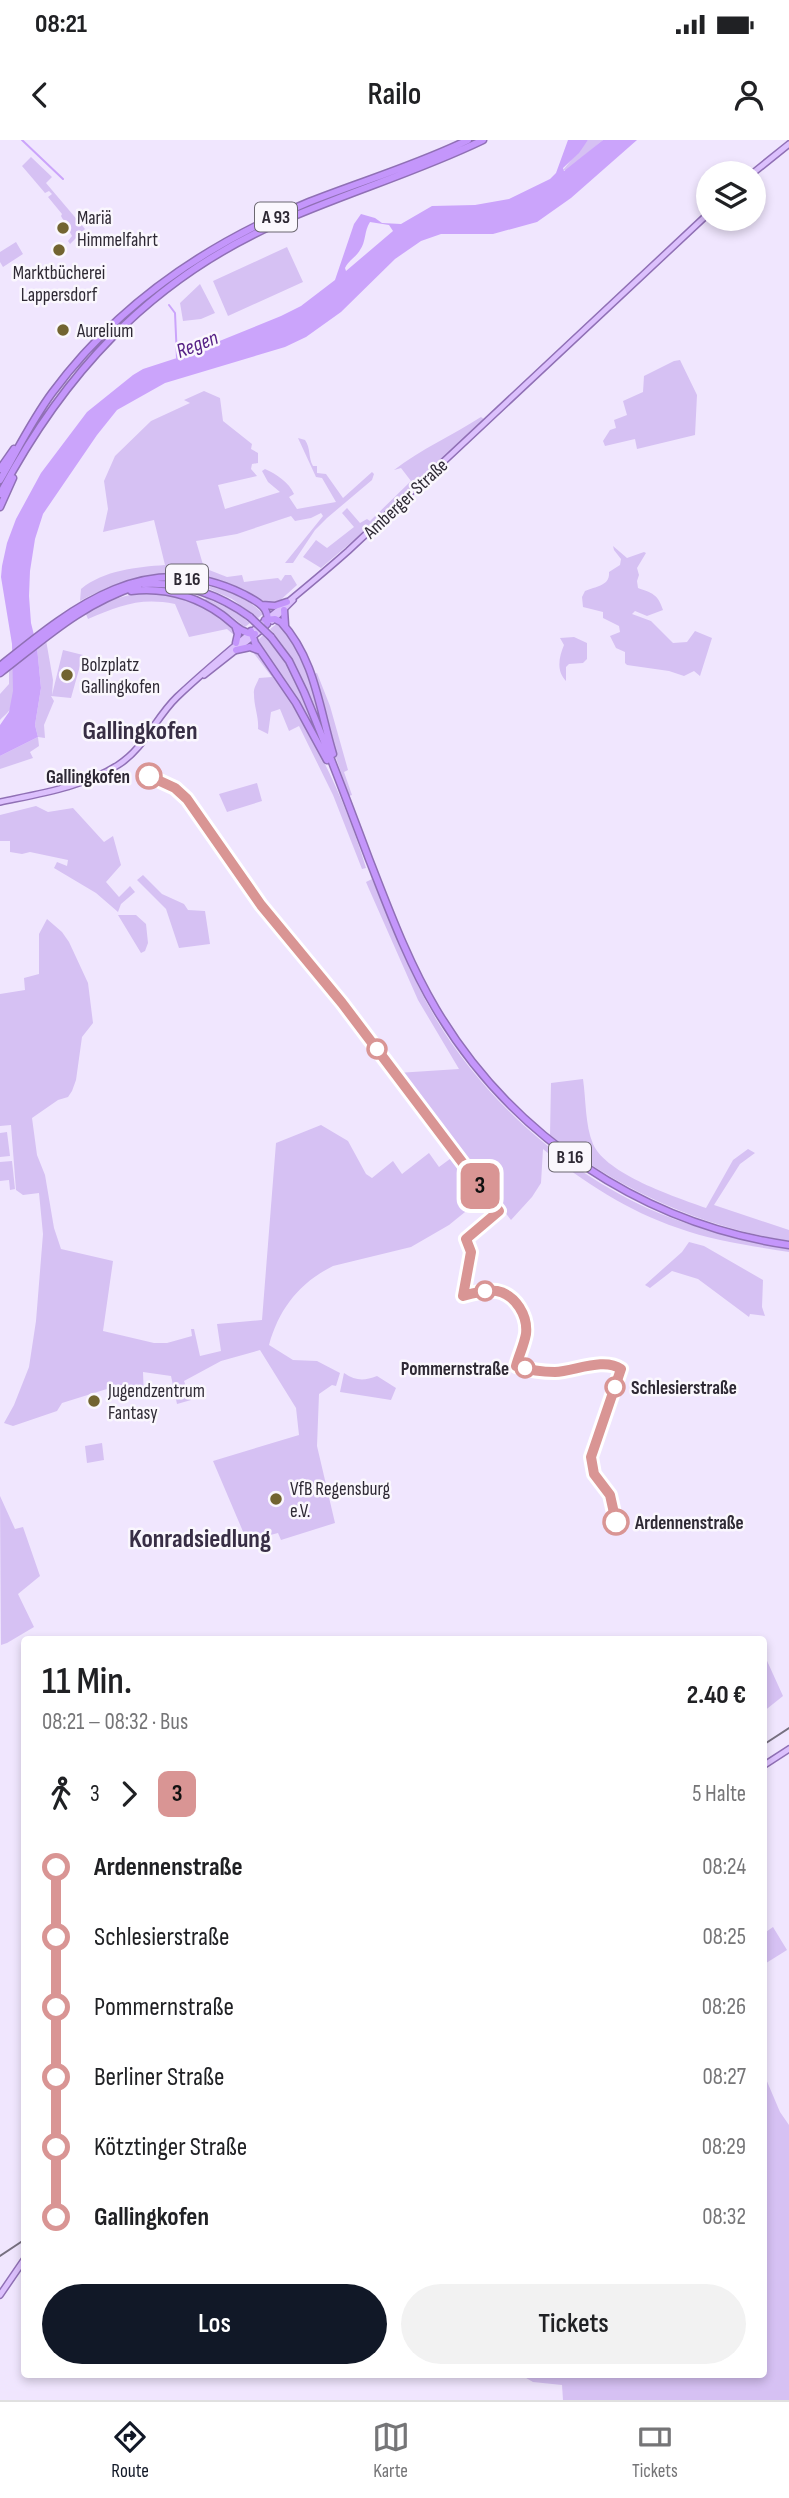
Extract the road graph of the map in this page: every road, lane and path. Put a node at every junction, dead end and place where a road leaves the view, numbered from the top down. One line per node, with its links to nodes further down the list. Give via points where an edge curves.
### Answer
1 (468, 140): 6 (highway, A 93, via 267,220 183,268 92,345 51,395)
2 (483, 140): 7 (highway, A 93, via 271,226 187,274 99,349 60,396)
3 (789, 144): 4 (main road)
4 (766, 163)
5 (696, 225): 13 (main road, Amberger Straße)
6 (23, 440): 8 (highway); 9 (highway, A 93)
7 (23, 453): 10 (highway, A 93); 11 (highway)
8 (0, 470)
9 (0, 480)
10 (0, 494)
11 (0, 507)
12 (111, 593): 15 (highway, B 16, via 149,580 189,579 226,587); 18 (highway, B 16, via 177,593 210,607); 23 (highway, B 16, via 54,622); 24 (highway, B 16, bridge, via 139,585 170,584 198,589 250,617 271,637 298,679)
13 (295, 598): 14 (main road, Amberger Straße); 16 (main road, Amberger Straße)
14 (287, 602): 15 (highway); 17 (main road, Amberger Straße)
15 (261, 604): 17 (highway, B 16)
16 (284, 610): 17 (main road, Amberger Straße); 19 (highway)
17 (269, 620): 19 (highway, B 16); 20 (main road, Amberger Straße)
18 (233, 624): 20 (highway, B 16); 21 (highway, via 238,634)
19 (288, 630): 24 (highway, B 16, via 311,670)
20 (251, 634): 21 (main road, Amberger Straße); 22 (highway)
21 (236, 647): 22 (highway); 25 (main road, Amberger Straße, via 176,698 143,742 116,766 54,789)
22 (260, 651): 24 (highway)
23 (2, 668)
24 (343, 790): 26 (highway, B 16, via 414,968 446,1026 487,1080 536,1129 580,1164 648,1203 714,1229)
25 (0, 802)
26 (789, 1245)
27 (789, 1749): 28 (main road)
28 (767, 1763)
29 (21, 2264): 30 (main road)
30 (0, 2295)

